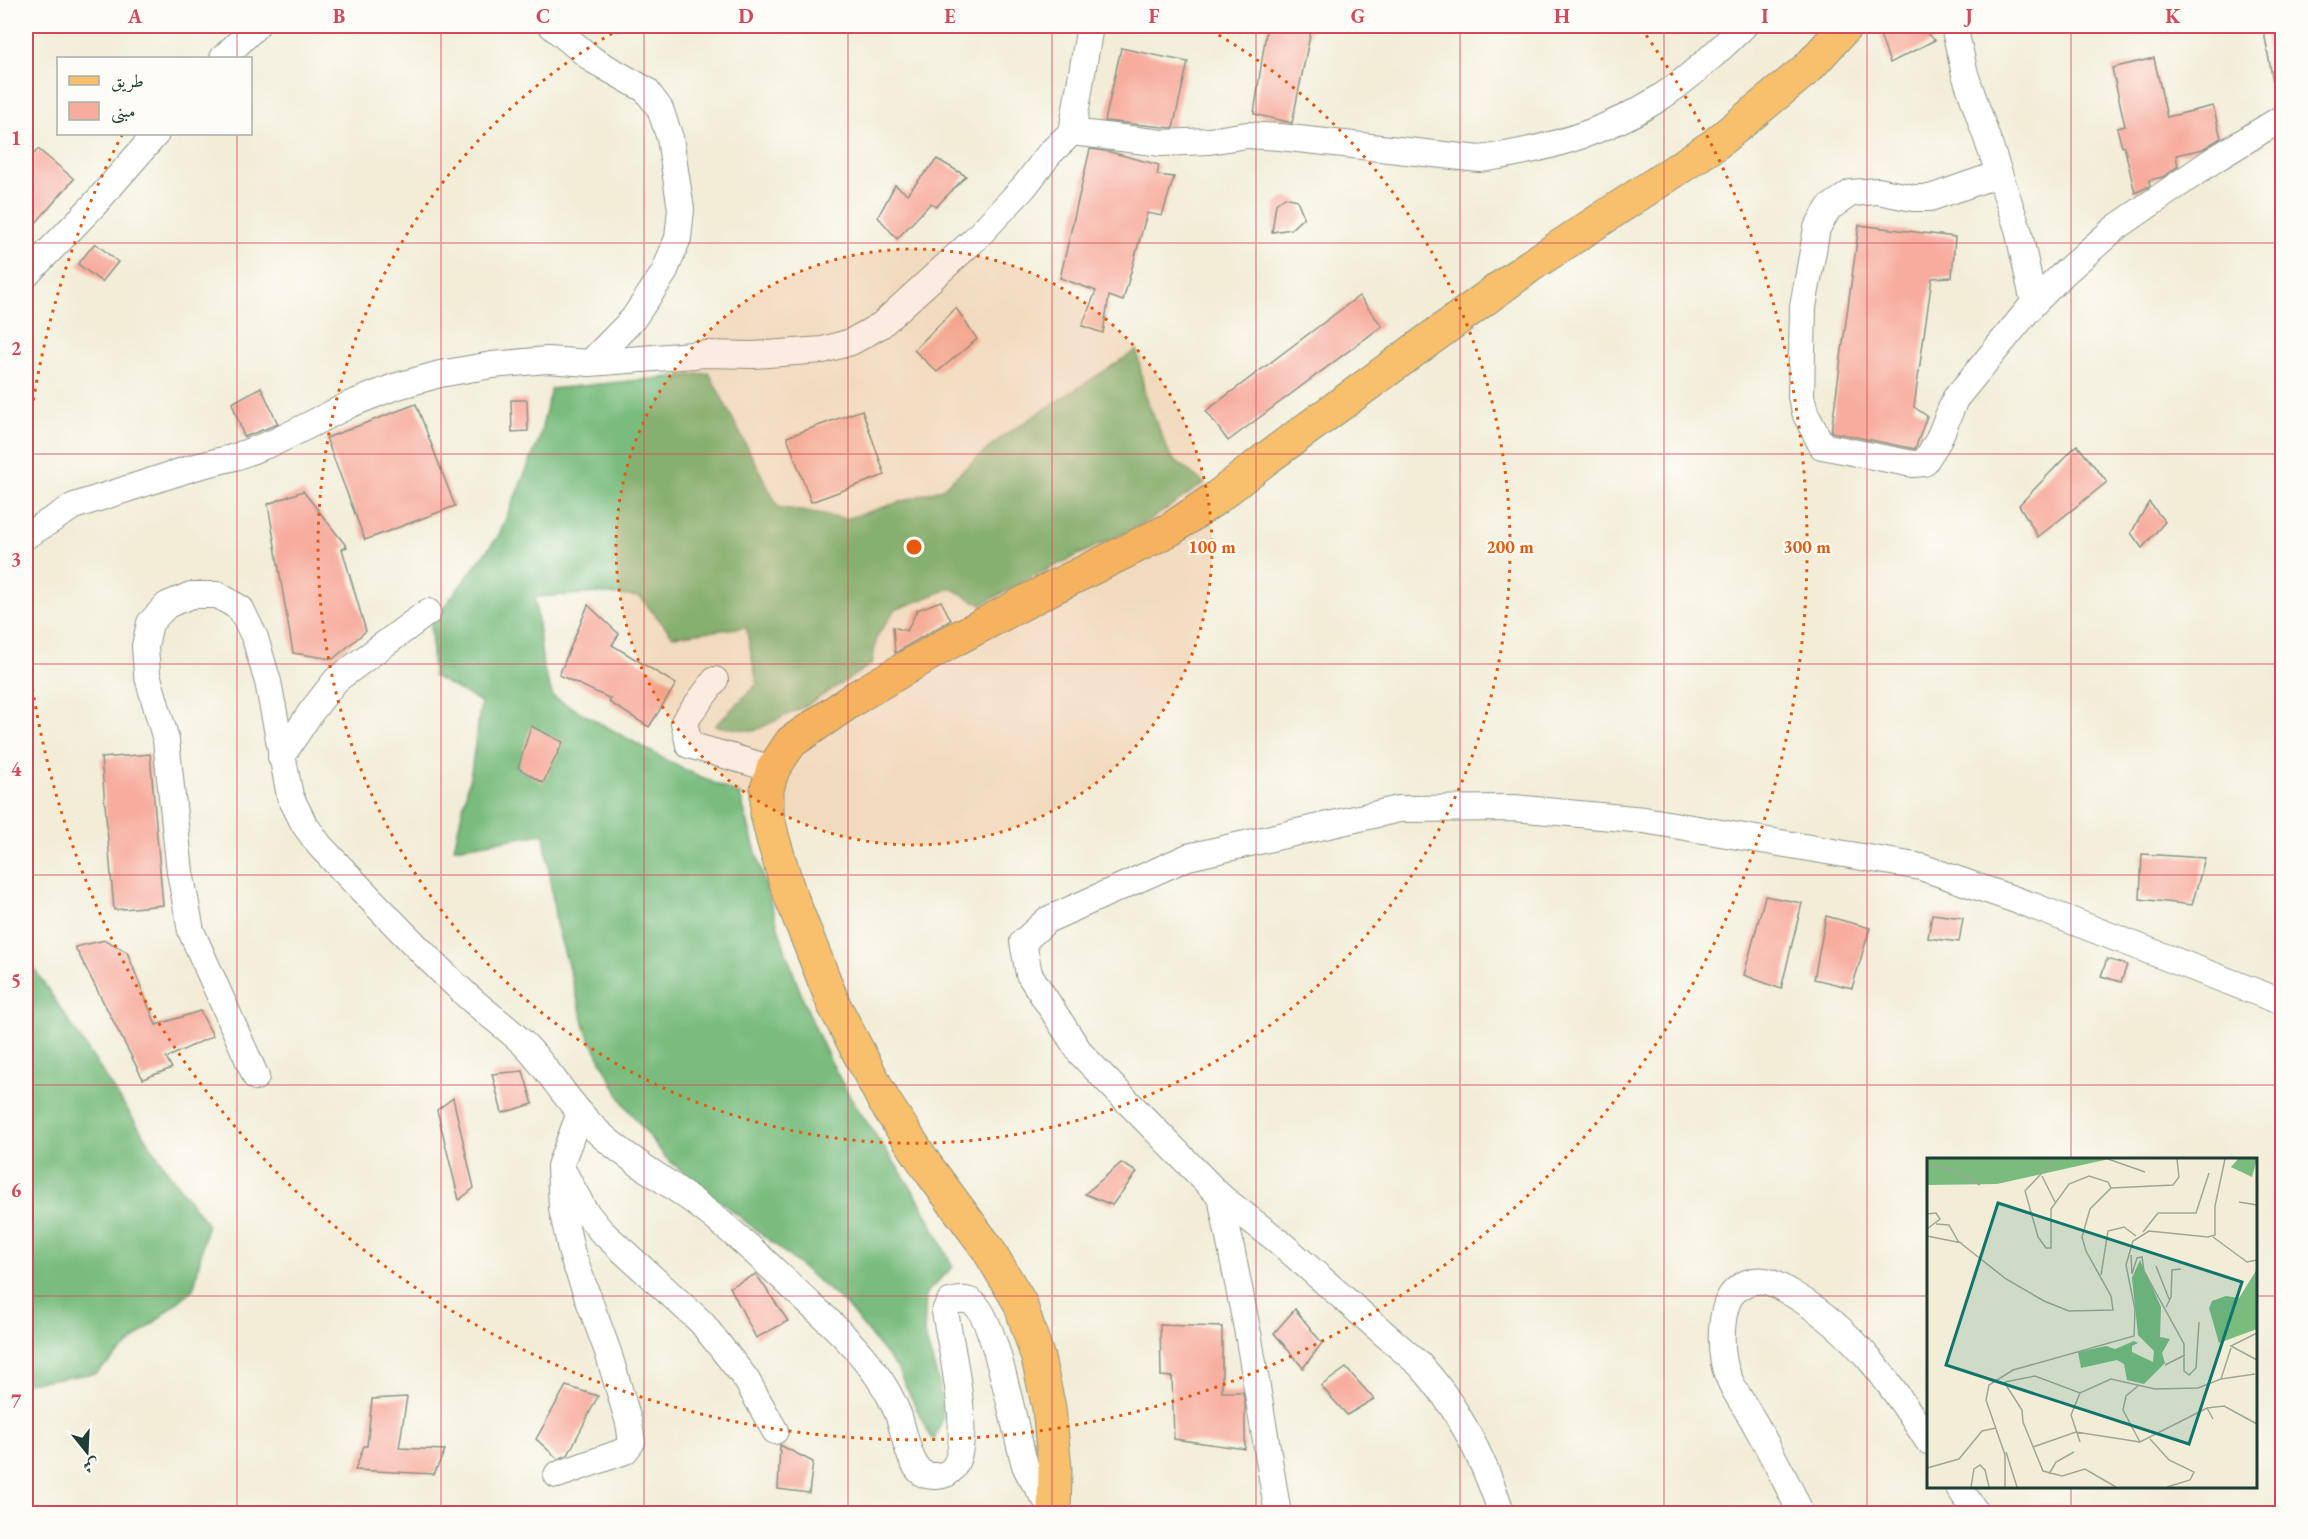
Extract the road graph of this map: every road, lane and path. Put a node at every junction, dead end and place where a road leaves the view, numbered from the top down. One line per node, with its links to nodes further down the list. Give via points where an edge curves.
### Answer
1 (256, 26): 7 (street)
2 (552, 26): 14 (street, via 593,60 646,90 660,109 670,138 681,209 678,238 664,273 633,319)
3 (1090, 26): 9 (street)
4 (1744, 26): 9 (street, via 1654,102 1593,130 1512,155 1479,159 1247,135 1162,142)
5 (1846, 26): 19 (main road, via 1807,69 1714,145 1530,266 1216,498 1171,529 1011,610 858,696 791,742)
6 (1954, 26): 11 (street, via 1965,74)
7 (224, 57)
8 (2283, 118): 13 (street, via 2212,161 2114,230)
9 (1072, 132): 14 (street, via 974,240 880,325 851,342 823,350)
10 (155, 135): 12 (street)
11 (1999, 174): 13 (street, via 2018,229); 13 (street, via 1930,198 1878,191 1851,192 1829,208 1817,228 1803,308 1801,397 1822,446 1924,463 1938,441 1955,399)
12 (26, 275)
13 (2034, 303)
14 (590, 363): 15 (street, via 547,360 492,365 394,387 245,453 74,506)
15 (26, 536)
16 (428, 612): 18 (street, via 336,680)
17 (715, 680): 19 (street, via 684,722 689,745)
18 (281, 757): 21 (street, via 268,682 255,638 241,609 218,595 191,595 166,605 150,623 145,646 147,674 166,740 180,872 191,930); 22 (street, via 290,796 320,846 453,983 525,1046)
19 (773, 769): 29 (main road, via 767,789 773,839 788,889 834,1005 884,1101 988,1249 1020,1303 1049,1408 1055,1469)
20 (2283, 1002): 24 (street, via 1921,867 1644,820 1514,808 1399,809 1188,857 1047,920 1023,942 1029,974 1081,1054)
21 (256, 1077)
22 (580, 1113): 23 (street); 29 (street, via 628,1158 689,1198 746,1244 863,1357 897,1412 911,1455 923,1474 945,1475 955,1466 959,1454 961,1407 945,1311 950,1302 962,1299 974,1303 986,1320 995,1346 1026,1468)
23 (560, 1166): 25 (street, via 584,1210 601,1231 701,1322 723,1349 746,1379); 27 (street, via 562,1209 572,1254 608,1352 632,1442 625,1452)
24 (1221, 1197): 30 (street); 31 (street, via 1277,1240 1439,1385 1479,1455)
25 (775, 1431)
26 (1927, 1438): 32 (street, via 1869,1359 1826,1315 1772,1281 1755,1280 1739,1287 1729,1296 1724,1310 1724,1364)
27 (557, 1475)
28 (1959, 1488): 33 (street)
29 (1054, 1513)
30 (1278, 1514)
31 (1502, 1514)
32 (1801, 1514)
33 (1977, 1514)

